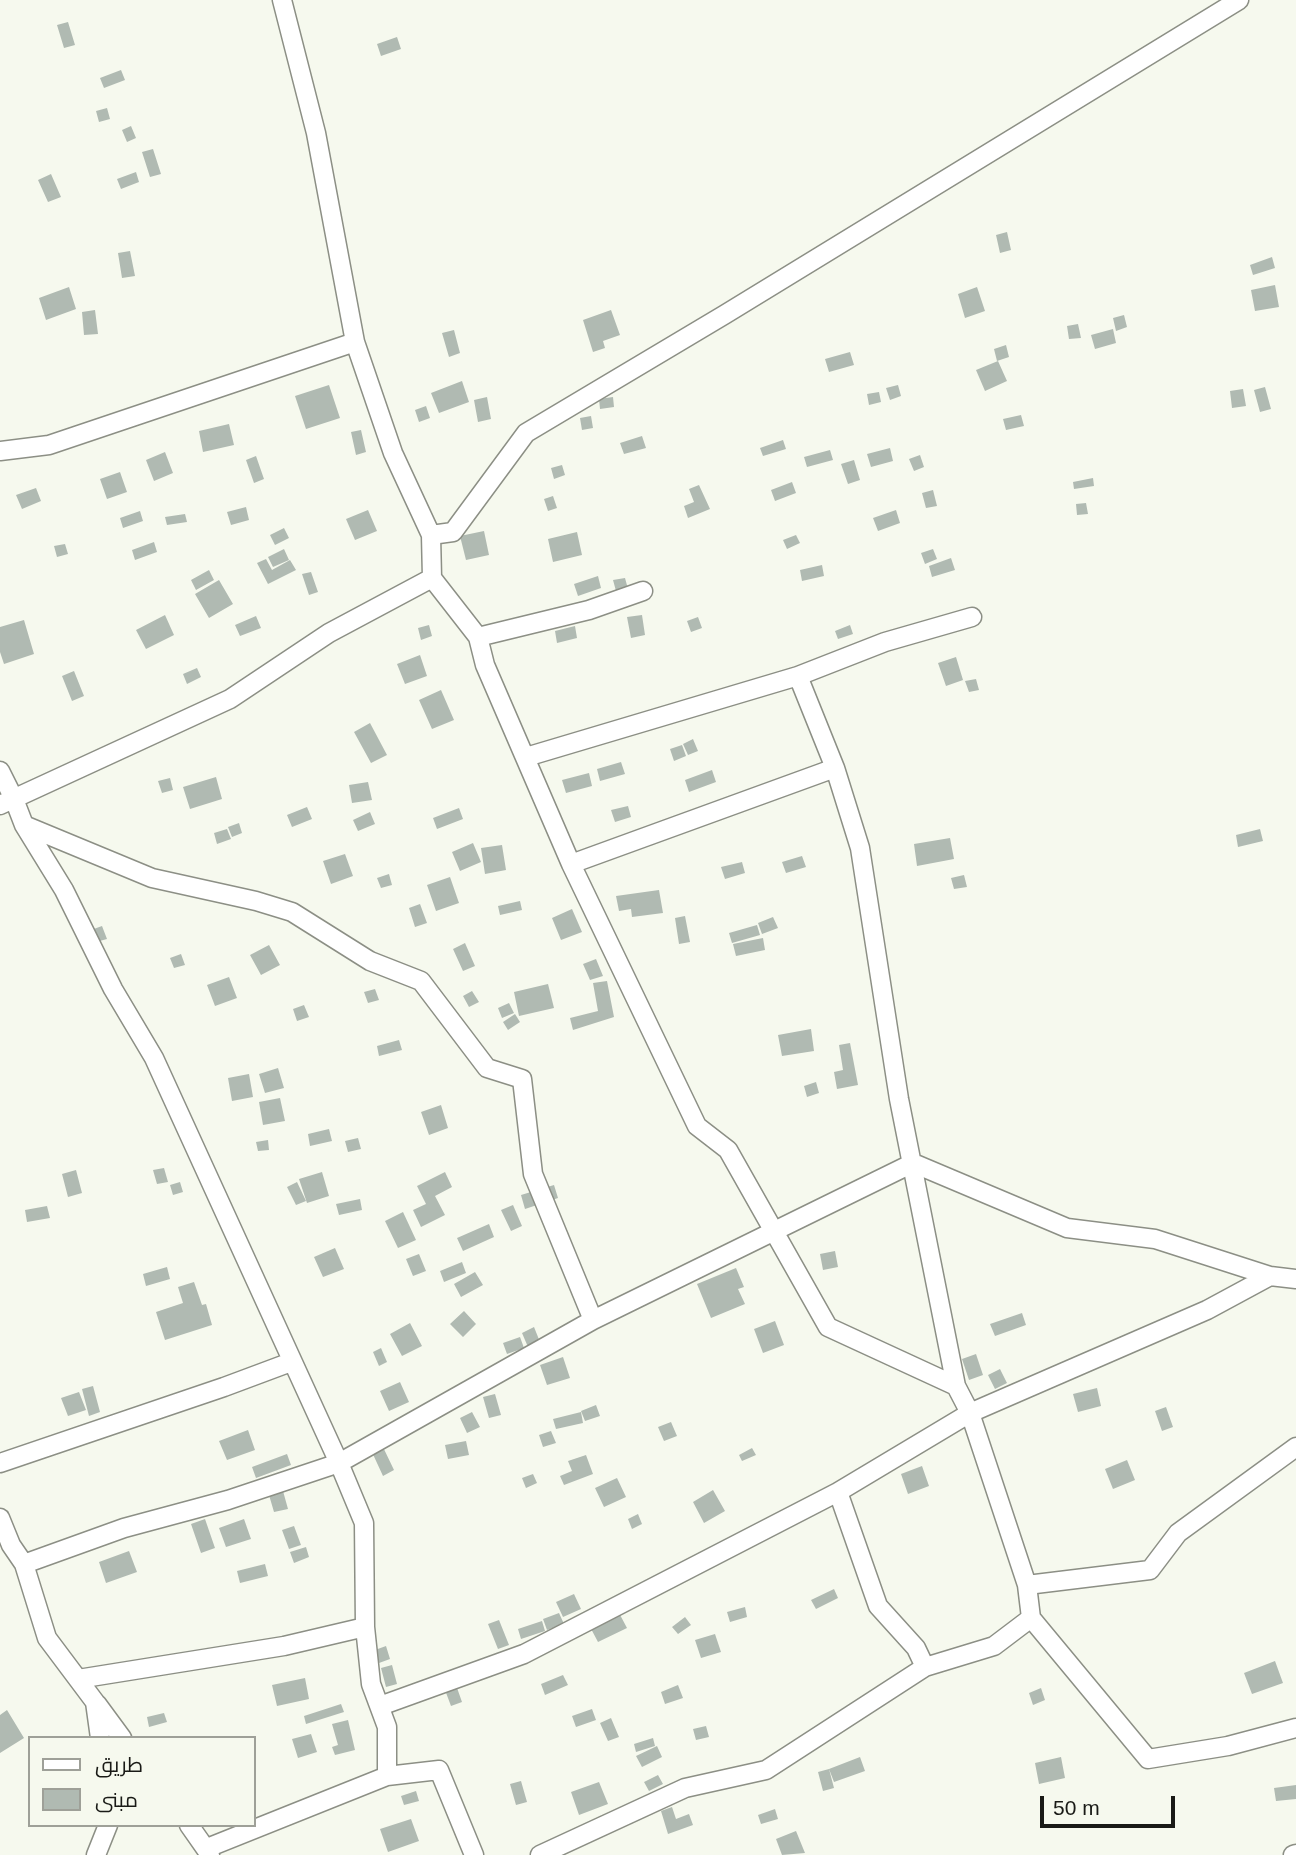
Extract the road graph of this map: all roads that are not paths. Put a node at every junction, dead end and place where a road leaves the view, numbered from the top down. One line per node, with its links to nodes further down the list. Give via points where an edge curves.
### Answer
1 (282, 0): 3 (street, via 316,133)
2 (1239, 0): 5 (street, via 526,433 453,532)
3 (355, 342): 4 (street, via 49,445); 5 (street, via 393,453)
4 (0, 451)
5 (431, 535): 6 (street)
6 (432, 578): 9 (street); 14 (street, via 330,633 230,699)
7 (643, 591): 9 (street)
8 (972, 617): 10 (street, via 885,642)
9 (478, 638): 11 (street, via 485,665)
10 (798, 676): 11 (street); 12 (street)
11 (526, 757): 16 (street)
12 (835, 768): 16 (street); 17 (street, via 860,848)
13 (0, 771): 14 (street)
14 (7, 802): 15 (street)
15 (24, 825): 21 (street, via 152,878 292,912 370,961 421,981 487,1068 522,1079 533,1174); 22 (street, via 64,890 153,1058)
16 (571, 864): 18 (street, via 697,1126 729,1150)
17 (913, 1163): 18 (street); 19 (street, via 1068,1228 1155,1238); 23 (street)
18 (774, 1231): 21 (street); 23 (street, via 828,1327)
19 (1270, 1276): 20 (street); 24 (street, via 1207,1310)
20 (1296, 1279)
21 (593, 1320): 27 (street)
22 (291, 1362): 26 (street); 27 (street)
23 (956, 1386): 24 (street)
24 (970, 1413): 28 (street); 31 (street)
25 (1296, 1447): 31 (street, via 1178,1534 1150,1570)
26 (0, 1463)
27 (339, 1463): 30 (street, via 124,1528); 33 (street, via 364,1523)
28 (838, 1492): 34 (street, via 878,1606 916,1648); 37 (street, via 524,1654)
29 (0, 1518): 30 (street, via 10,1545)
30 (24, 1564): 35 (street, via 47,1638)
31 (1027, 1585): 32 (street)
32 (1031, 1618): 34 (street, via 994,1646); 38 (street, via 1148,1759 1228,1746)
33 (365, 1627): 35 (street, via 284,1646); 37 (street, via 371,1684)
34 (925, 1667): 47 (street, via 766,1770 685,1788)
35 (78, 1679): 36 (street)
36 (95, 1702): 39 (street); 40 (street)
37 (380, 1706): 41 (street, via 387,1727)
38 (1296, 1728)
39 (100, 1736)
40 (120, 1736)
41 (387, 1776): 44 (street); 46 (street, via 439,1770)
42 (107, 1827): 45 (street)
43 (190, 1827): 44 (street)
44 (208, 1852)
45 (96, 1855)
46 (474, 1855)
47 (540, 1855)

